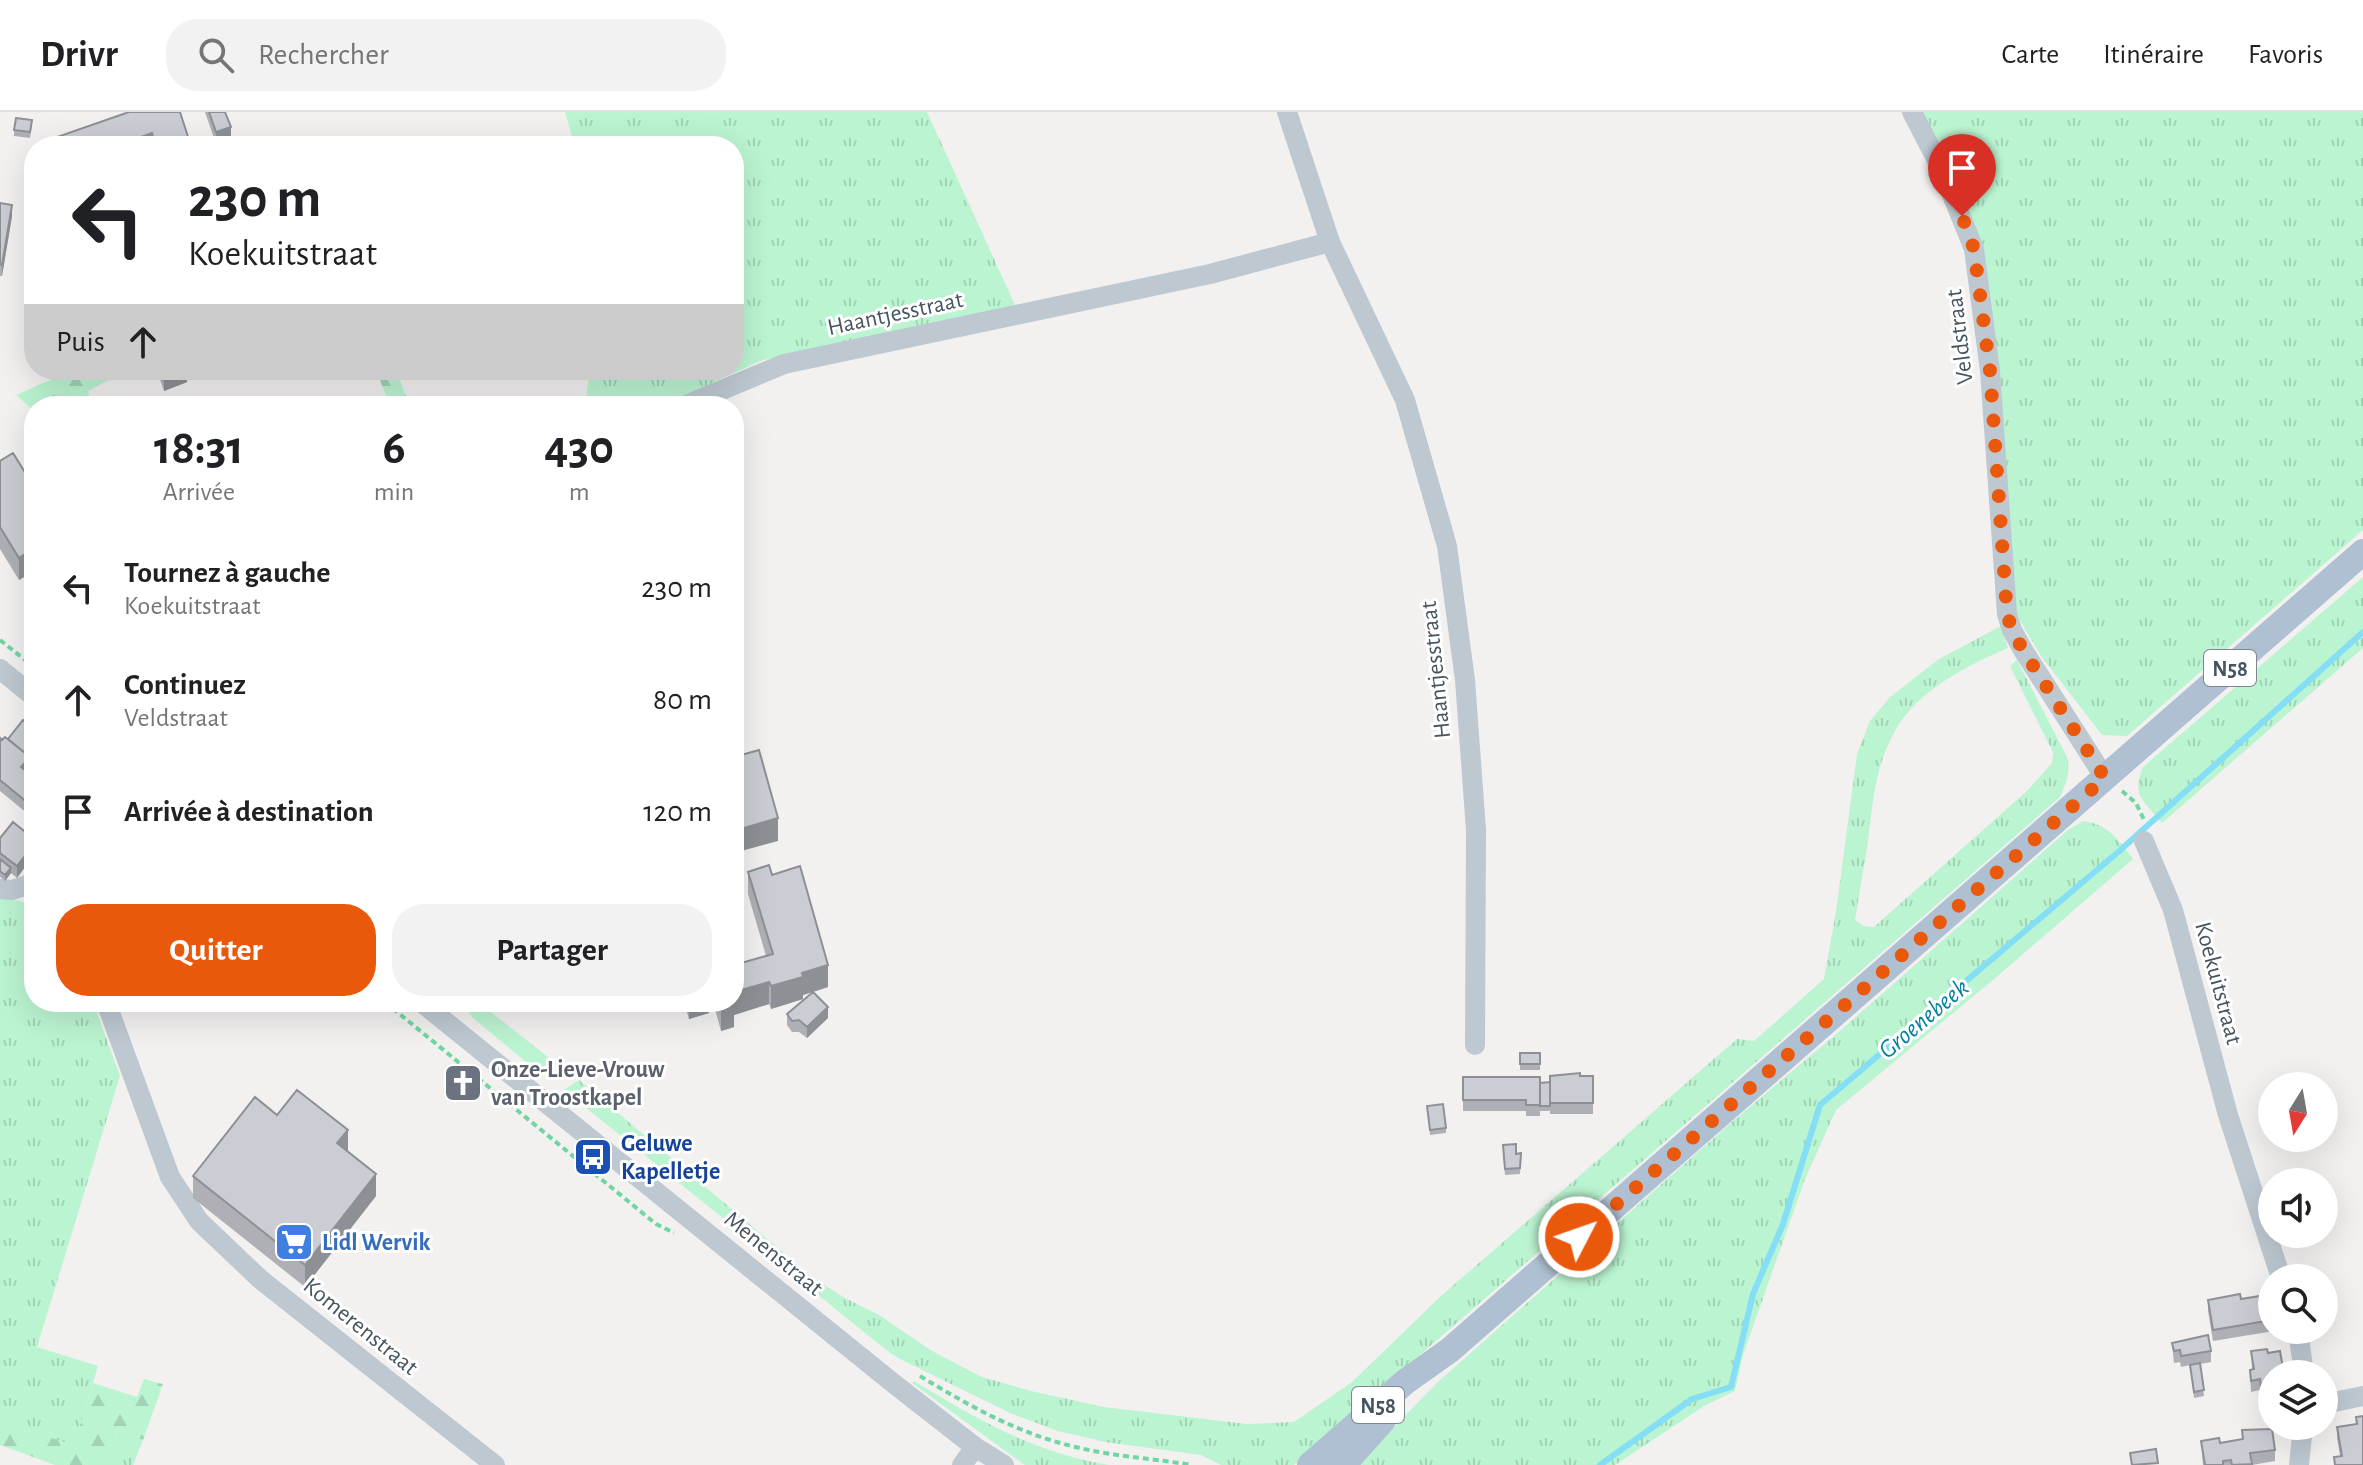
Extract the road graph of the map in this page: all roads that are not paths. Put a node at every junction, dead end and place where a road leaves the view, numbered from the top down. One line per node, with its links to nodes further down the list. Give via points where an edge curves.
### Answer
1 (1287, 112): 3 (street)
2 (1912, 112): 8 (street, Veldstraat, via 1974,249 1990,371 2007,614)
3 (1330, 242): 4 (street, Haantjesstraat, via 1218,272 784,364); 14 (street, Haantjesstraat, via 1405,400 1447,546 1465,680 1476,830)
4 (708, 396)
5 (2361, 555): 8 (main road, N58)
6 (0, 669): 7 (street)
7 (24, 689)
8 (2105, 778): 16 (main road, N58)
9 (2144, 841): 15 (street, Koekuitstraat, via 2173,910 2228,1115)
10 (24, 886): 11 (street)
11 (0, 889)
12 (110, 1012): 21 (street, Komerenstraat, via 170,1177 199,1221 260,1279)
13 (433, 1012): 20 (street, Menenstraat)
14 (1475, 1045)
15 (2276, 1264)
16 (1450, 1350): 24 (main road, N58); 25 (main road, N58)
17 (2363, 1396): 18 (street)
18 (2338, 1401)
19 (2302, 1440): 26 (street)
20 (984, 1455): 22 (street); 23 (street, Menenstraat)
21 (495, 1465)
22 (962, 1465)
23 (1004, 1465)
24 (1310, 1465)
25 (1343, 1465)
26 (2299, 1465)

